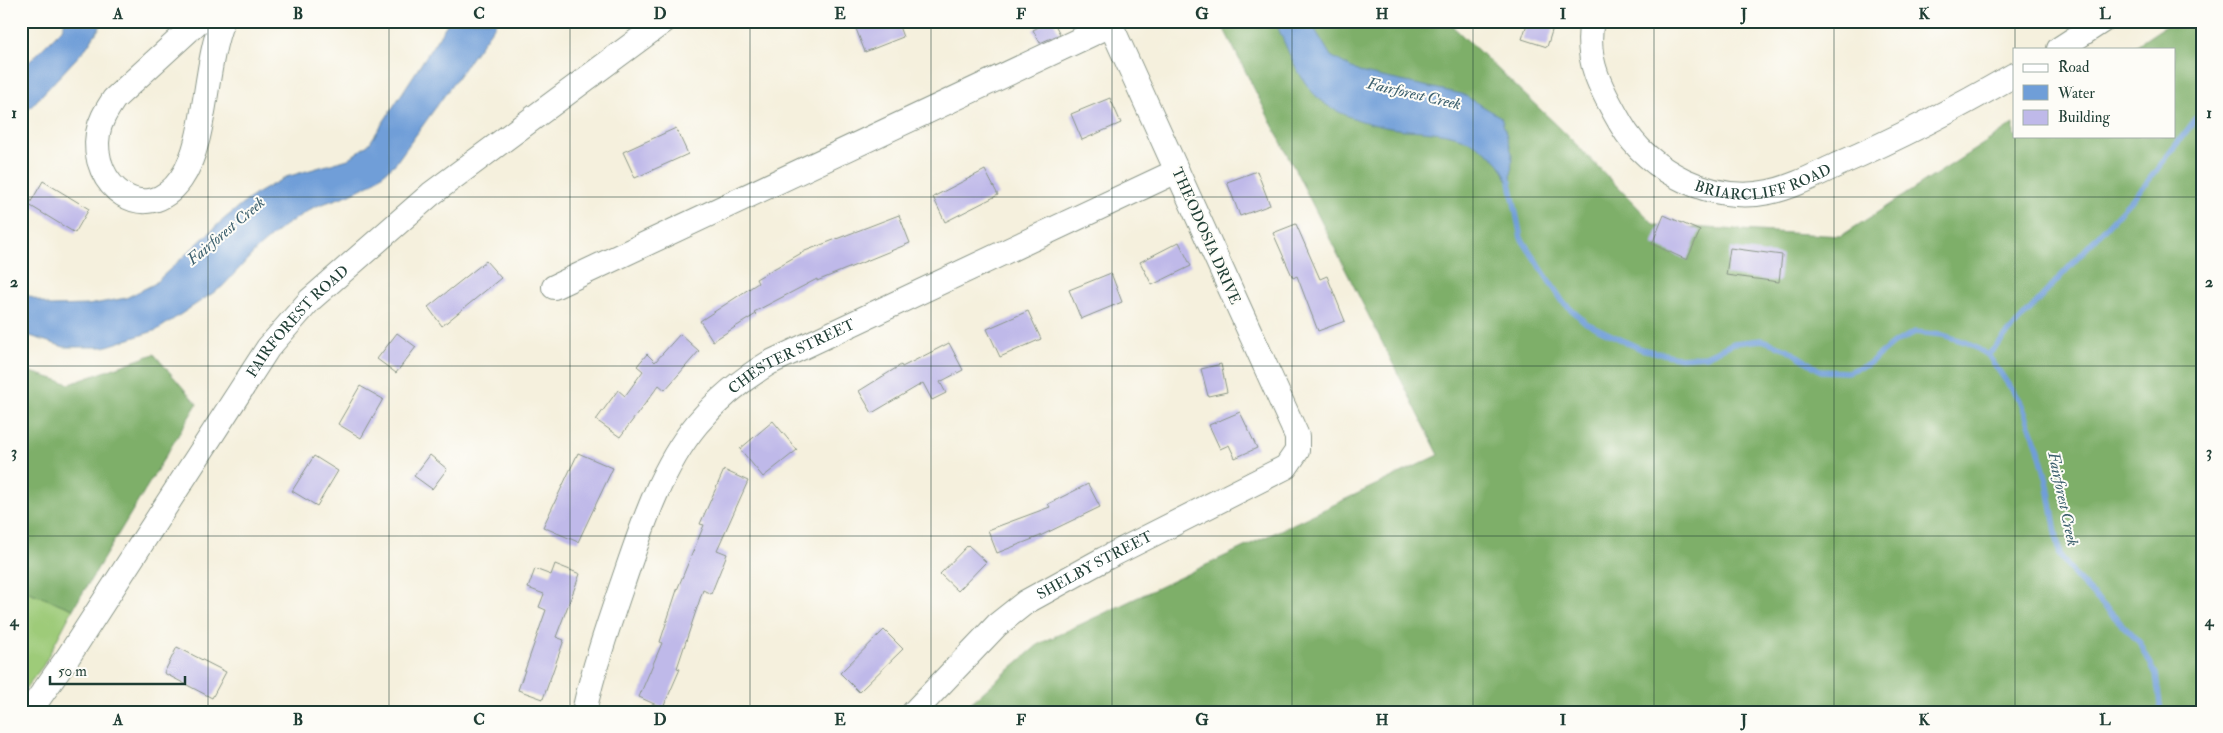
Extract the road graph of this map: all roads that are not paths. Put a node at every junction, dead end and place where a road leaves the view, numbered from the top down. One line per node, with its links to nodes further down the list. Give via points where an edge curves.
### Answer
1 (199, 21): 2 (street, via 114,99 104,115 98,134 102,171 112,188 123,196 136,200 156,198 182,178 195,142)
2 (222, 21)
3 (664, 21): 12 (street, FAIRFOREST ROAD, via 431,194 288,323 268,348)
4 (1592, 21): 8 (street, BRIARCLIFF ROAD, via 1590,54 1596,77 1627,136 1641,152 1676,176 1720,192 1768,192 1792,185 1877,148)
5 (2102, 21): 7 (street)
6 (1110, 23): 9 (street, THEODOSIA DRIVE); 10 (street)
7 (2061, 48)
8 (2013, 77)
9 (1177, 171): 11 (street, THEODOSIA DRIVE, via 1297,436); 13 (street, CHESTER STREET, via 769,363 741,380 717,401 696,426 656,494 605,635)
10 (554, 287)
11 (1297, 451): 14 (street, SHELBY STREET, via 1286,467 1026,602 997,625)
12 (29, 712)
13 (584, 712)
14 (914, 712)

